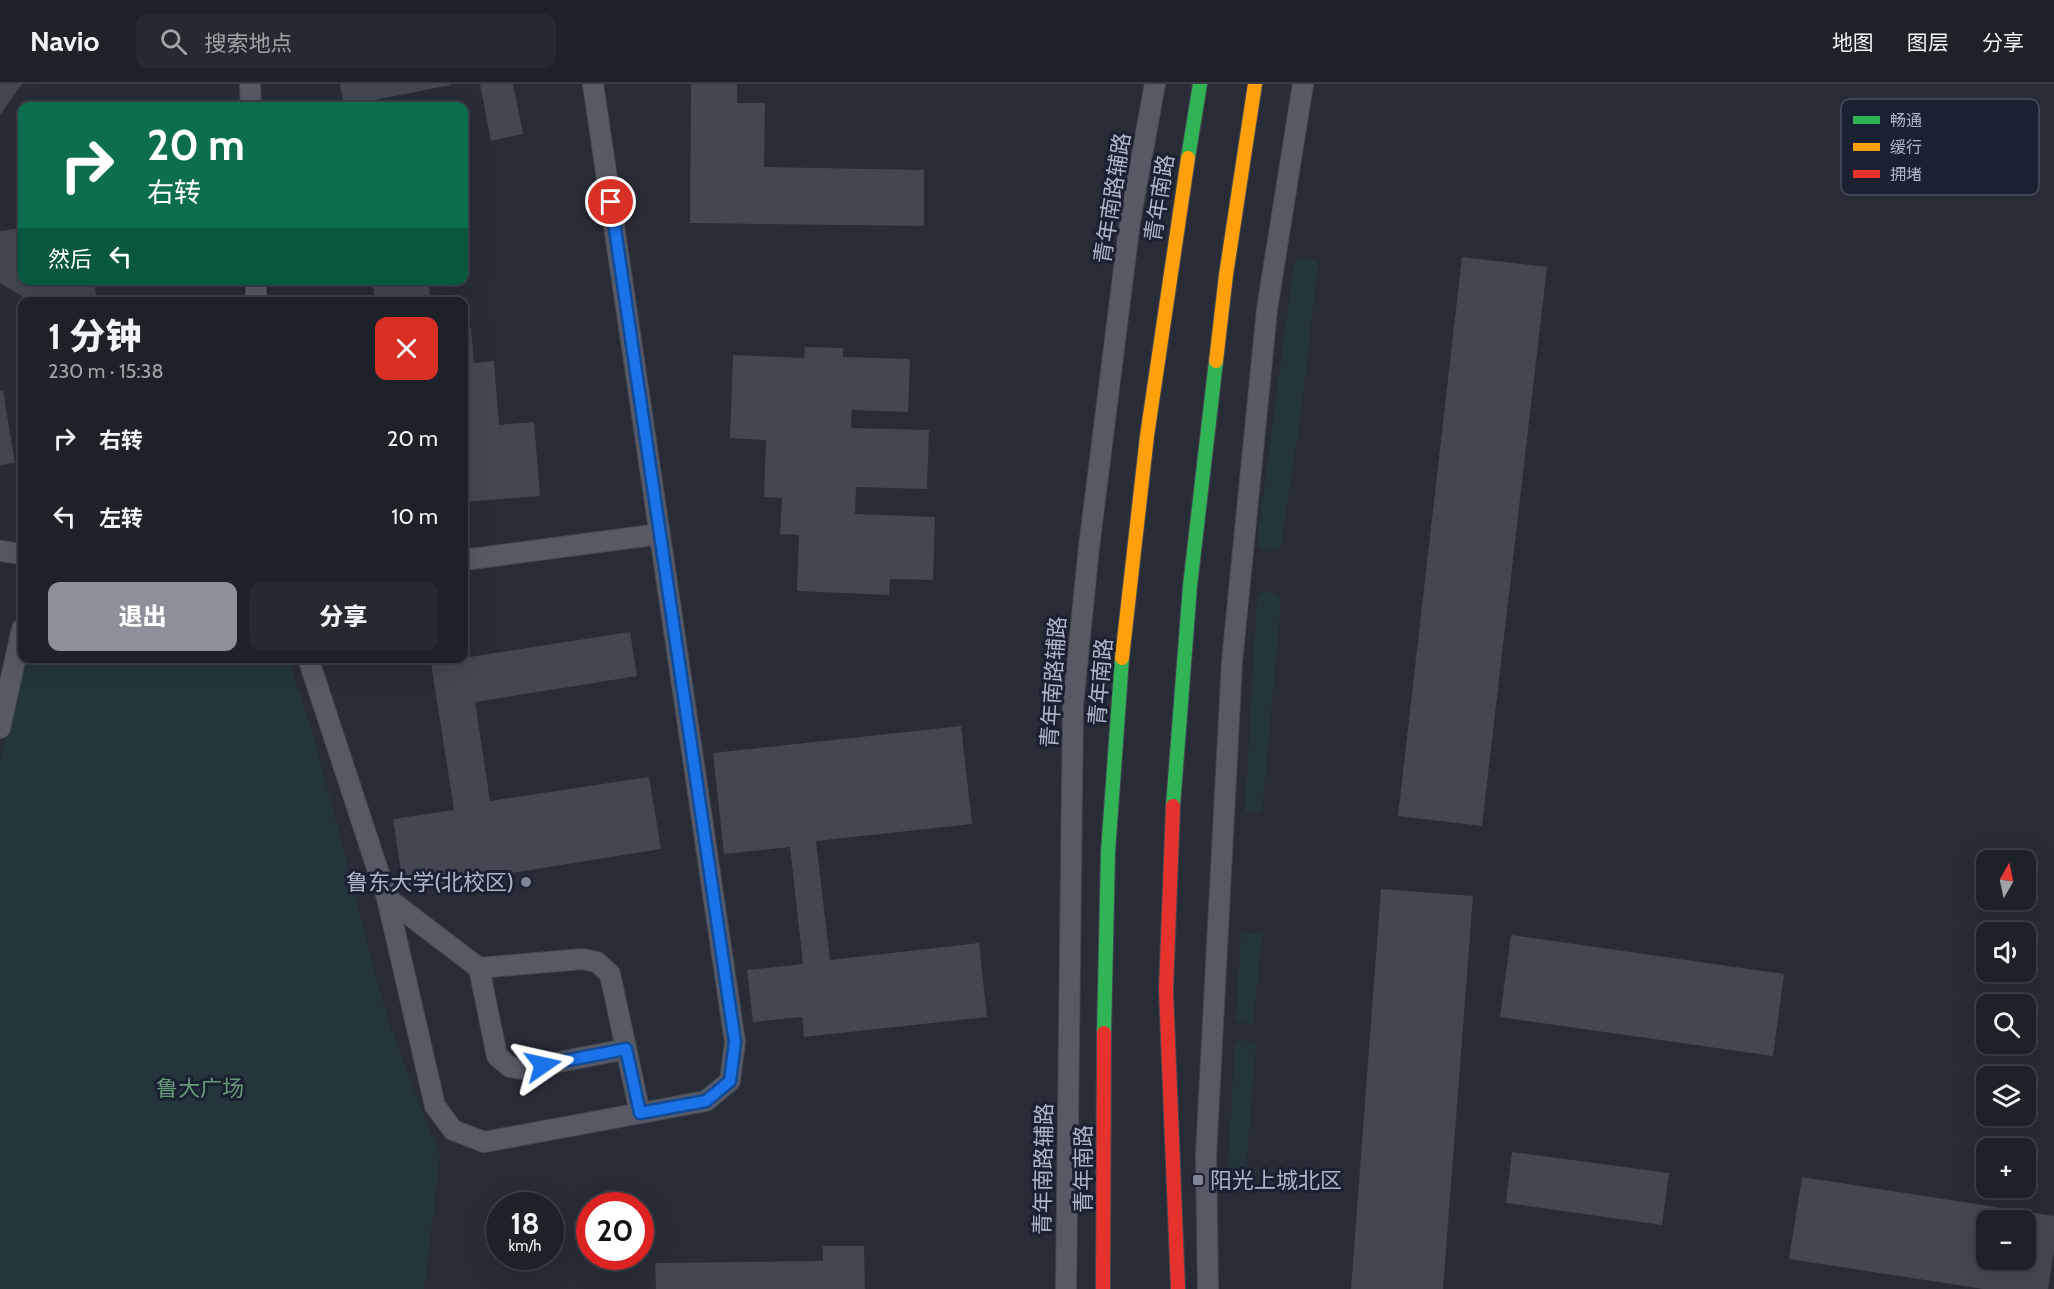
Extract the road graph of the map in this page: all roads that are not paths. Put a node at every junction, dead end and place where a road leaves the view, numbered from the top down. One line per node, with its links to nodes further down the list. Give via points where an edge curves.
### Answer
1 (250, 84): 7 (lane)
2 (593, 84): 8 (lane)
3 (1155, 84): 19 (lane, 青年南路辅路, via 1130,221 1073,705)
4 (1200, 84): 20 (main road, 青年南路, via 1169,266 1134,547 1112,791 1105,980)
5 (1255, 84): 21 (main road, via 1226,275 1197,528 1173,797 1166,990)
6 (1303, 84): 22 (lane, via 1267,309 1232,662 1206,1156)
7 (251, 102)
8 (660, 534): 11 (lane); 18 (lane, via 735,1042 730,1081 706,1101)
9 (0, 551): 10 (lane)
10 (18, 553)
11 (468, 559)
12 (18, 647): 14 (lane)
13 (310, 663): 15 (lane)
14 (0, 728)
15 (387, 898): 16 (lane); 18 (lane, via 435,1106 453,1130 484,1142)
16 (479, 968): 17 (lane, via 582,959 597,962 610,974); 17 (lane, via 497,1056 510,1067 523,1069)
17 (626, 1049): 18 (lane)
18 (640, 1113)
19 (1066, 1289)
20 (1103, 1289)
21 (1178, 1289)
22 (1208, 1289)

